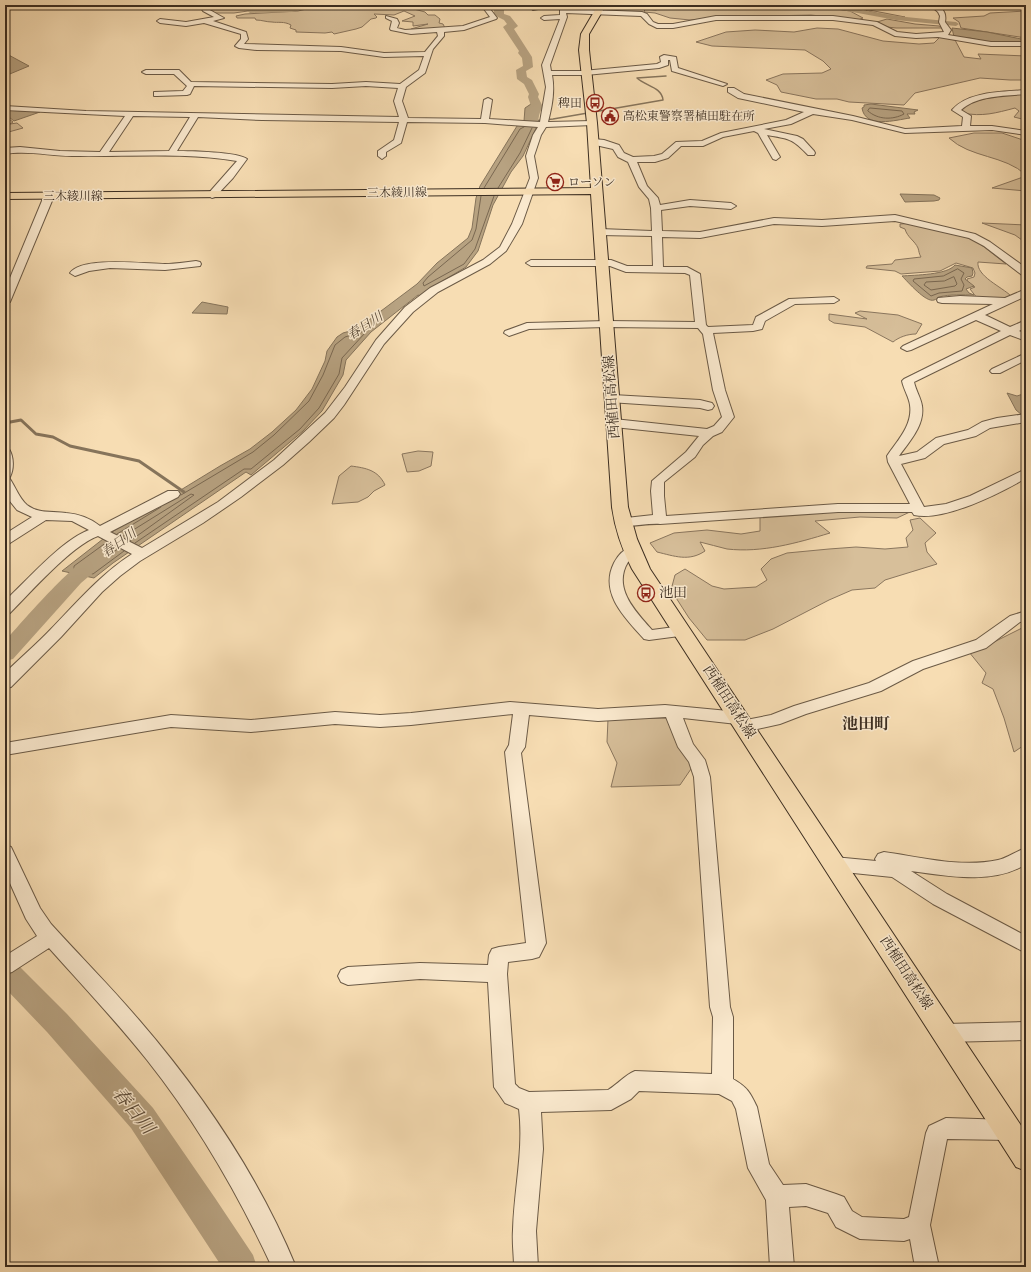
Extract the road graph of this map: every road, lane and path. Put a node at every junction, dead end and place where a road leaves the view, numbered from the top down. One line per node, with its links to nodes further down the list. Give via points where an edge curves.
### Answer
1 (210, 5): 10 (street, via 204,10 221,18)
2 (484, 5): 13 (street, via 494,18 464,28)
3 (933, 5): 11 (street, via 941,11)
4 (948, 8): 11 (street)
5 (599, 10): 6 (street); 14 (street, via 642,14 651,23 665,26 716,18 807,17 875,23 894,34); 20 (main road, via 585,34)
6 (563, 14): 8 (street); 12 (street); 21 (street, via 546,65)
7 (388, 17): 13 (street, via 395,20 394,29 397,30)
8 (544, 18)
9 (160, 21): 10 (street, via 186,24)
10 (204, 21): 18 (street, via 244,33 245,38 239,46 252,48 341,49 384,55)
11 (943, 21): 14 (street, via 947,33)
12 (543, 25)
13 (440, 30): 18 (street, via 441,36)
14 (938, 35): 15 (street, via 991,44)
15 (1011, 44): 16 (street); 17 (street)
16 (1026, 44)
17 (1026, 48)
18 (429, 54): 24 (street, via 422,71)
19 (146, 72): 27 (street)
20 (586, 72): 21 (street); 23 (street, via 659,66 665,63 664,57 668,57 673,59 675,69); 33 (main road)
21 (548, 74): 36 (street, via 549,100)
22 (190, 84): 24 (street); 27 (street, via 184,93); 27 (street, via 176,72)
23 (723, 84)
24 (402, 86): 34 (street, via 398,101)
25 (731, 90): 30 (street, via 741,96)
26 (1026, 92): 37 (street, via 972,100 959,106 956,110 967,116)
27 (157, 94): 31 (street); 32 (street)
28 (488, 100): 35 (street)
29 (5, 108): 31 (street)
30 (812, 111): 37 (street, via 905,131); 38 (street, via 788,122)
31 (130, 114): 44 (street)
32 (195, 115): 34 (street); 45 (street)
33 (591, 115): 36 (street); 41 (main road)
34 (404, 119): 35 (street); 46 (street, via 398,141 382,151)
35 (485, 121): 36 (street)
36 (542, 125): 49 (street, via 532,150 530,160 534,178)
37 (966, 128): 40 (street, via 992,128)
38 (748, 129): 39 (street); 48 (street, via 721,135 703,143 679,144 665,156 655,159)
39 (761, 131): 43 (street, via 794,138); 47 (street)
40 (1026, 133)
41 (594, 142): 48 (street, via 616,147 621,155); 50 (main road)
42 (5, 151): 44 (street, via 25,149)
43 (811, 153)
44 (103, 154): 45 (street)
45 (171, 154): 51 (street, via 229,156 243,159)
46 (382, 156)
47 (776, 157)
48 (632, 160): 55 (street, via 643,187 653,198)
49 (528, 191): 50 (main road, 三木綾川線); 51 (main road, 三木綾川線); 98 (street, via 511,237 502,250 428,294 401,317 371,353 341,402 318,428 228,501)
50 (598, 191): 56 (main road, 西植田高松線)
51 (212, 195): 53 (main road, 三木綾川線)
52 (5, 196): 53 (main road, 三木綾川線)
53 (49, 196): 64 (street)
54 (731, 206): 55 (street, via 690,203)
55 (656, 208): 57 (street)
56 (600, 232): 57 (street); 59 (main road, 西植田高松線)
57 (658, 233): 61 (street); 63 (street, via 700,235 774,221 822,223 896,218 972,236)
58 (530, 263): 59 (street)
59 (603, 263): 61 (street, via 611,263 626,269); 72 (main road, 西植田高松線)
60 (196, 264): 62 (street, via 164,267 137,264 97,265)
61 (658, 270): 73 (street, via 687,270 695,274)
62 (75, 273)
63 (1026, 273)
64 (8, 289): 69 (street)
65 (1026, 292): 68 (street)
66 (834, 300): 73 (street, via 793,301 768,313 760,319 758,327 754,328)
67 (942, 300): 68 (street)
68 (1008, 301): 70 (street)
69 (5, 302)
70 (977, 316): 74 (street); 77 (street)
71 (1026, 323): 74 (street)
72 (607, 324): 73 (street); 75 (street, via 527,326); 80 (main road, 西植田高松線)
73 (703, 328): 84 (street, via 708,334 719,390 728,417 718,429)
74 (1010, 330): 76 (street); 86 (street, via 908,381 917,412 914,425 893,456)
75 (509, 333)
76 (1026, 338)
77 (906, 348)
78 (1026, 356): 79 (street)
79 (996, 371)
80 (612, 399): 81 (street); 83 (main road, 西植田高松線)
81 (708, 406)
82 (1026, 418): 86 (street, via 986,425 963,436 940,441 921,455)
83 (614, 423): 84 (street); 94 (main road, 西植田高松線)
84 (709, 433): 93 (street, via 691,454 658,481 656,488)
85 (5, 452): 88 (street)
86 (894, 462): 91 (street)
87 (1026, 473): 91 (street, via 993,492 961,504 933,511 919,512)
88 (5, 474)
89 (5, 482): 92 (street, via 6,488 17,503 25,510)
90 (173, 494): 95 (street)
91 (917, 508): 93 (street, via 838,508)
92 (43, 516): 95 (street, via 82,520); 96 (street)
93 (660, 520): 94 (street)
94 (622, 522): 97 (main road, 西植田高松線)
95 (99, 531): 98 (street); 99 (street, via 85,536 55,560)
96 (5, 540)
97 (632, 551): 101 (main road, 西植田高松線); 101 (street, via 623,556 616,579 617,594 622,604 649,635)
98 (141, 553): 102 (street, via 94,591)
99 (5, 610)
100 (1026, 616): 105 (street, via 1015,619 981,644 918,665 875,687 774,720)
101 (682, 632): 105 (main road, 西植田高松線)
102 (5, 683)
103 (522, 709): 104 (street, via 598,715); 106 (street, via 510,708 380,721 335,718 252,726 171,721); 113 (street, via 517,747 513,752 536,943 532,951 499,955)
104 (672, 712): 105 (street); 117 (street, via 686,747 697,760 702,777 720,1007 723,1018)
105 (742, 722): 109 (main road, 西植田高松線)
106 (5, 749)
107 (5, 852): 110 (street, via 33,913)
108 (1026, 855): 109 (street, via 1011,865 990,870)
109 (831, 858): 111 (street, via 896,870 940,899); 116 (main road, 西植田高松線)
110 (51, 937): 112 (street); 123 (street, via 132,1026 185,1093 214,1136 255,1207)
111 (1026, 945)
112 (5, 966)
113 (498, 974): 114 (street, via 420,972); 118 (street, via 505,1087 512,1096)
114 (348, 976)
115 (1026, 1030): 116 (street)
116 (946, 1033): 119 (main road, 西植田高松線)
117 (722, 1084): 118 (street, via 635,1081 624,1092 610,1100); 121 (street, via 739,1094 746,1107 760,1168)
118 (529, 1102): 124 (street, via 532,1149 524,1232)
119 (1009, 1130): 120 (main road, 西植田高松線); 122 (street, via 946,1128 937,1133)
120 (1026, 1157)
121 (777, 1197): 122 (street, via 806,1195 823,1200 836,1205 844,1219 860,1228 904,1230); 125 (street)
122 (919, 1225): 126 (street)
123 (284, 1267)
124 (526, 1267)
125 (782, 1267)
126 (927, 1267)

